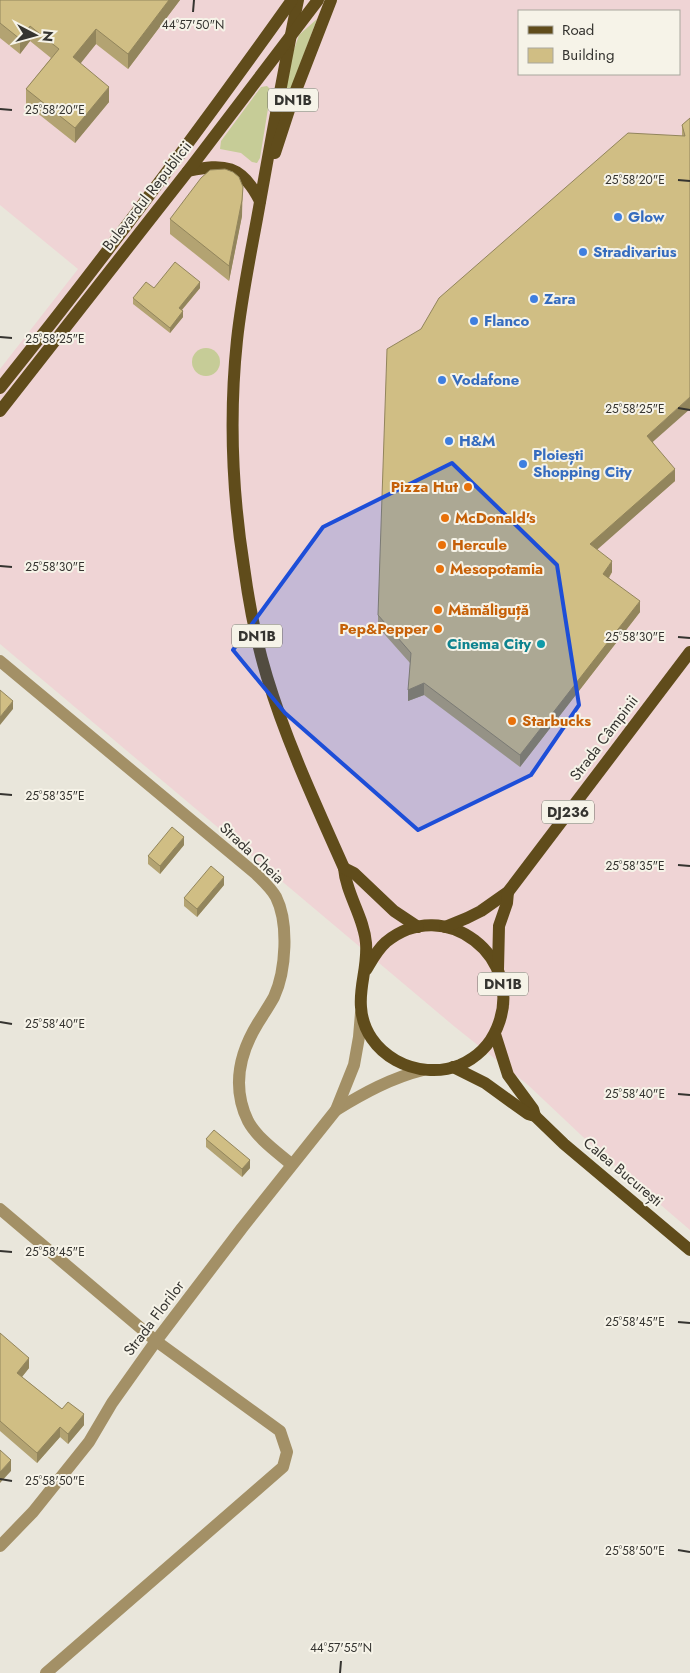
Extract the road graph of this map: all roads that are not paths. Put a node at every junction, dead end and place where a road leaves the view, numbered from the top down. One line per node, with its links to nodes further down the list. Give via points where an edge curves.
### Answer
1 (292, 0): 8 (main road, Bulevardul Republicii, via 218,104)
2 (298, 0): 5 (main road, DN1B)
3 (318, 0): 5 (main road, Bulevardul Republicii)
4 (330, 0): 7 (main road, DN1B, via 293,98)
5 (291, 36): 6 (main road, Bulevardul Republicii); 7 (main road, DN1B)
6 (188, 171): 7 (main road, via 219,166 234,170 246,178); 9 (main road, Bulevardul Republicii)
7 (260, 201): 12 (main road, DN1B, via 245,283 233,390 236,512 247,590 266,675 299,768)
8 (0, 388)
9 (0, 411)
10 (690, 652): 13 (main road, Strada Câmpinii / DJ236)
11 (0, 661): 24 (street, Strada Cheia, via 256,874 275,895 284,925 281,974 273,999 245,1049 239,1070 239,1091 249,1123)
12 (344, 868): 14 (main road, DN1B); 17 (main road, DN1B, via 364,930)
13 (508, 892): 15 (main road, DJ236, via 481,911); 16 (main road, DJ236, via 499,926)
14 (418, 927): 15 (main road, DN1B); 17 (main road, DN1B, via 387,942)
15 (444, 927): 16 (main road, DN1B, via 471,937 491,956)
16 (498, 969): 19 (main road, DN1B, via 504,1002)
17 (366, 970): 18 (main road, DN1B, via 361,989)
18 (361, 1009): 21 (main road, DN1B, via 372,1038 382,1050 394,1060); 22 (street, via 354,1065)
19 (495, 1034): 20 (main road, DN1B, via 478,1054); 23 (main road, via 508,1075)
20 (453, 1067): 21 (main road, DN1B); 23 (main road)
21 (423, 1070): 22 (street, via 372,1088)
22 (336, 1110): 24 (street, Strada Florilor)
23 (535, 1116): 26 (main road, Calea București)
24 (291, 1164): 27 (street, Strada Florilor)
25 (0, 1209): 27 (street)
26 (690, 1250)
27 (156, 1341): 28 (street, Strada Florilor, via 84,1449 33,1512); 29 (street, via 280,1431 287,1452 283,1467)
28 (0, 1546)
29 (46, 1673)

